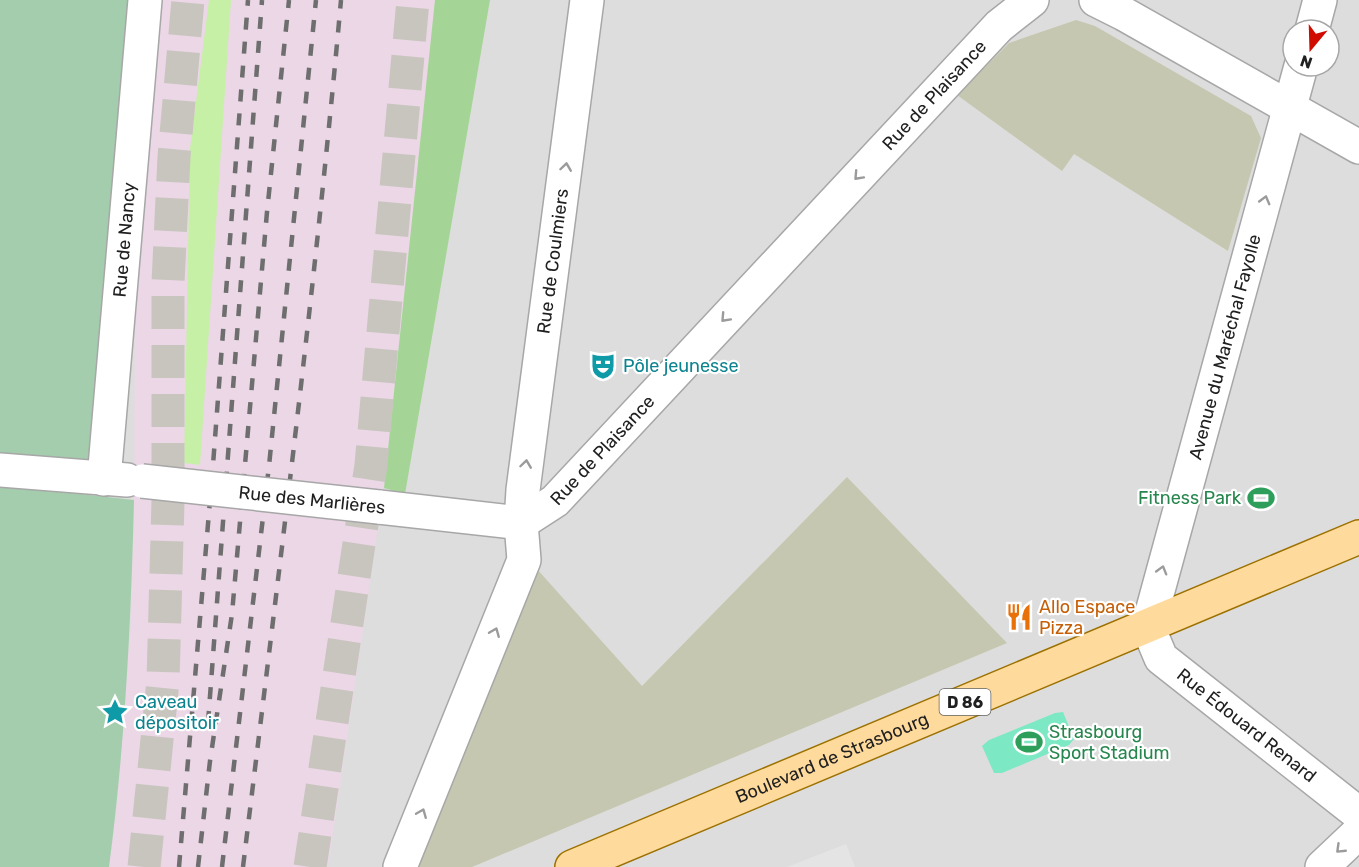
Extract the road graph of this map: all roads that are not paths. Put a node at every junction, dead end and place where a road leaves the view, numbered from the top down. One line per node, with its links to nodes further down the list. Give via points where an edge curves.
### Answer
1 (145, 0): 11 (street, Rue de Nancy)
2 (587, 0): 12 (street, Rue de Coulmiers, one-way to 2)
3 (1032, 0): 12 (street, Rue de Plaisance, one-way to 12, via 999,26 555,501)
4 (1320, 0): 6 (street)
5 (1120, 5): 8 (street)
6 (1315, 18)
7 (1298, 78): 8 (street, Avenue du Maréchal Fayolle)
8 (1290, 108): 9 (street); 14 (street, Avenue du Maréchal Fayolle, one-way to 8)
9 (1359, 147)
10 (0, 470): 11 (street, Rue des Marlières)
11 (104, 479): 12 (street, Rue des Marlières, bridge)
12 (521, 523): 17 (street, one-way to 12, via 524,560)
13 (1359, 537): 14 (main road, Boulevard de Strasbourg / D 86)
14 (1148, 627): 15 (street, Rue Édouard Renard, via 1161,658); 18 (main road, Boulevard de Strasbourg / D 86)
15 (1359, 814)
16 (1359, 832): 19 (street, one-way to 19)
17 (400, 867)
18 (572, 867)
19 (1322, 867)

